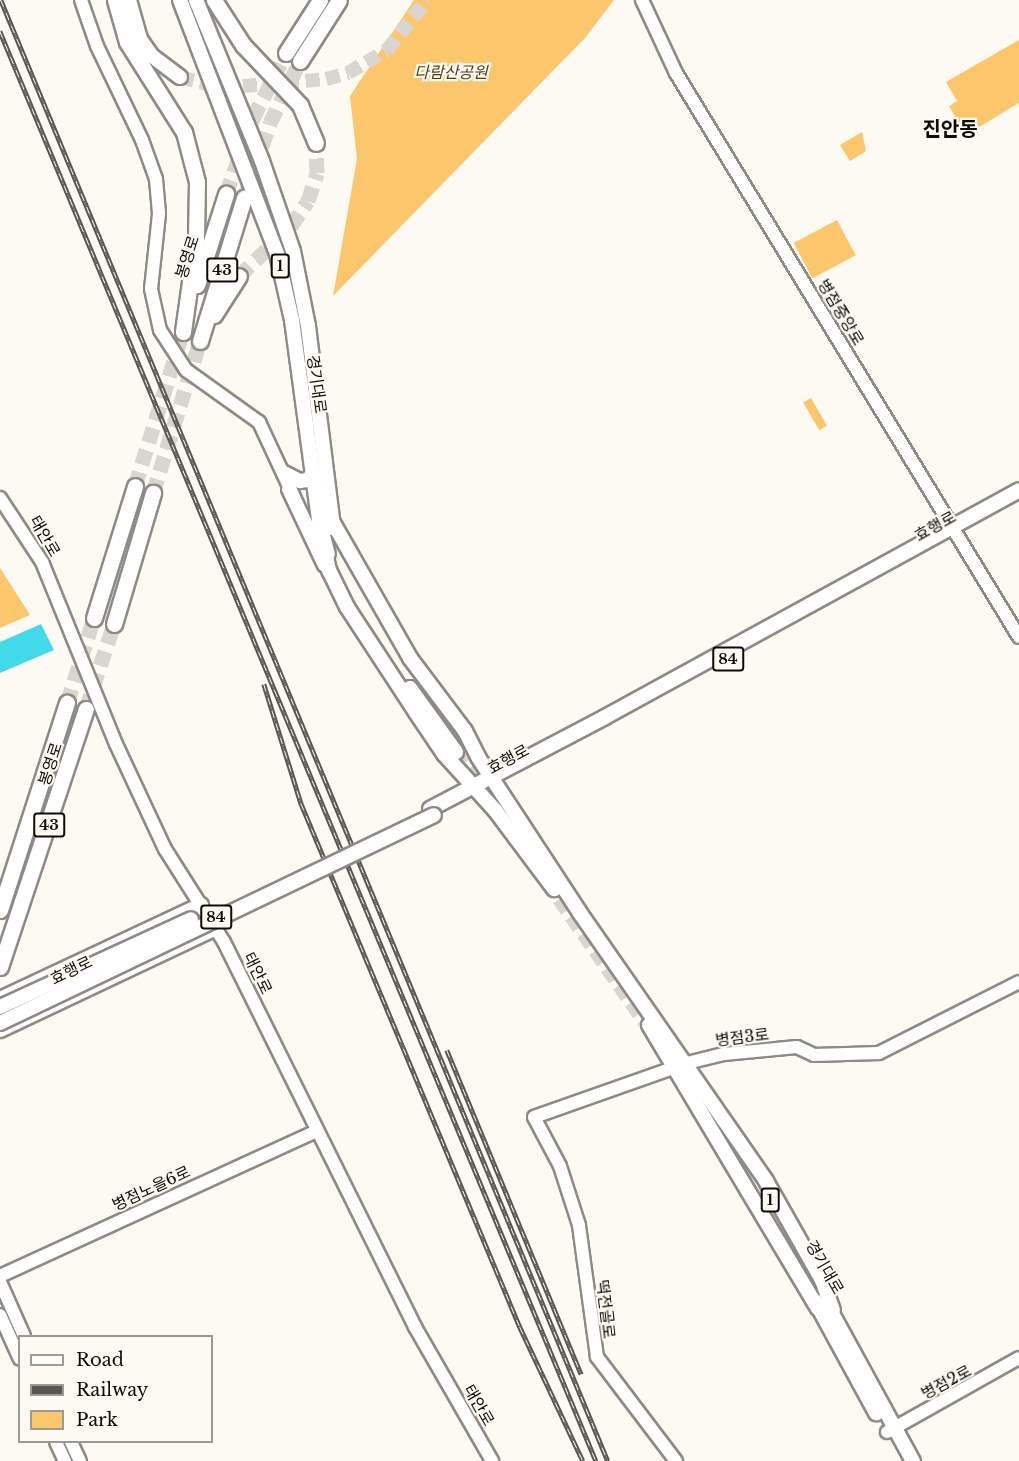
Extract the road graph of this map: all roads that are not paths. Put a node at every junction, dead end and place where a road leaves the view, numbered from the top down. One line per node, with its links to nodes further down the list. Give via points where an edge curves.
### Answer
1 (81, 0): 17 (street, via 97,46 142,140 156,179 159,214 151,289 160,330 186,370 259,422)
2 (116, 0): 14 (highway, 봉영로 / 43, via 122,32 178,120 195,174 196,239 183,332)
3 (129, 0): 12 (main road, via 140,39 152,56)
4 (180, 0): 18 (main road, 경기대로 / 1, via 277,254 292,320)
5 (196, 0): 25 (main road, 경기대로 / 1, via 262,161 293,251 312,355)
6 (214, 0): 13 (highway, via 243,45 305,112)
7 (320, 0): 10 (highway)
8 (339, 0): 11 (highway)
9 (642, 0): 26 (street, 병점중앙로, via 676,73)
10 (286, 53)
11 (300, 61)
12 (180, 77)
13 (316, 143)
14 (226, 194)
15 (244, 198): 16 (highway, 43, via 200,341)
16 (239, 276)
17 (284, 473): 18 (main road, via 300,482); 20 (street)
18 (313, 473): 27 (main road, 경기대로 / 1)
19 (135, 486): 29 (highway)
20 (289, 489): 27 (street); 28 (main road, via 315,549)
21 (1019, 490): 26 (main road, 효행로 / 84)
22 (153, 493): 30 (highway)
23 (0, 498): 37 (street, 태안로, via 42,562 116,744 165,849)
24 (1019, 498): 26 (main road, 효행로 / 84)
25 (332, 521): 27 (main road, 경기대로 / 1, via 356,588 459,750 357,607); 34 (main road, 경기대로, via 392,628 465,731)
26 (955, 530): 31 (street, 병점중앙로); 34 (main road, 효행로 / 84)
27 (324, 547): 28 (main road)
28 (329, 570): 35 (main road, via 367,639 444,754)
29 (94, 618)
30 (114, 624)
31 (1019, 637)
32 (67, 703): 38 (highway, 봉영로 / 43)
33 (86, 709): 40 (highway, 봉영로 / 43)
34 (494, 781): 35 (main road, 효행로 / 84); 46 (main road, 경기대로)
35 (476, 790): 36 (main road, 효행로 / 84); 46 (main road, via 546,878)
36 (432, 812): 43 (main road, 84, bridge); 44 (main road, 효행로 / 84, bridge)
37 (201, 904): 39 (street, 태안로); 42 (main road)
38 (0, 910)
39 (216, 928): 45 (main road); 48 (street, 태안로)
40 (0, 967)
41 (1019, 982): 46 (street, 병점3로, via 879,1053 814,1055 802,1047 724,1054)
42 (0, 999)
43 (0, 1007)
44 (0, 1023)
45 (0, 1030)
46 (680, 1065): 47 (main road); 49 (street, 병점3로, via 534,1117)
47 (696, 1094): 52 (main road, 경기대로); 52 (main road, 경기대로 / 1); 58 (main road, 경기대로 / 1, via 771,1190 822,1280)
48 (316, 1131): 50 (street, 병점노을6로); 63 (street, 태안로, via 415,1327)
49 (548, 1140): 64 (street, 떡전골로, via 579,1225 597,1357)
50 (0, 1276)
51 (0, 1282): 53 (street)
52 (818, 1309): 58 (main road, 경기대로 / 1)
53 (13, 1311): 54 (street); 55 (street)
54 (0, 1316): 56 (street)
55 (24, 1335)
56 (18, 1355)
57 (1019, 1358): 58 (street, 병점2로)
58 (891, 1430): 65 (main road, 경기대로 / 1); 66 (main road, 경기대로 / 1)
59 (56, 1443): 61 (street)
60 (71, 1443): 62 (street)
61 (64, 1461)
62 (80, 1461)
63 (492, 1461)
64 (676, 1461)
65 (903, 1461)
66 (913, 1461)

